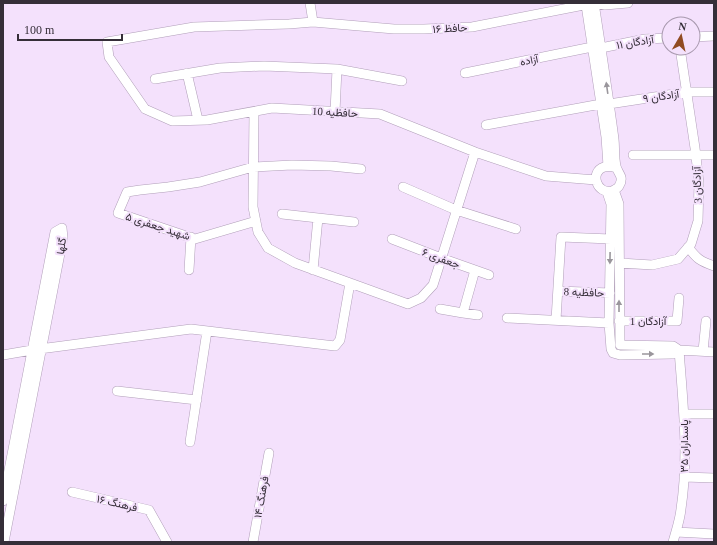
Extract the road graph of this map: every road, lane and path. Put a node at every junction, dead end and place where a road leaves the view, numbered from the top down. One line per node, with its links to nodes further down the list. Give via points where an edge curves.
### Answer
1 (310, 3): 4 (street)
2 (628, 3): 3 (street, حافظ ۱۶)
3 (591, 4): 4 (street, حافظ ۱۶, via 472,27 394,29); 9 (street)
4 (312, 22): 8 (street, حافظ ۱۶, via 194,27)
5 (701, 36): 6 (street)
6 (714, 36)
7 (661, 39): 9 (street, آزادگان ۱۱)
8 (107, 42): 21 (street, حافظیه 10, via 109,56 145,109 172,121)
9 (597, 48): 13 (street, آزاده); 18 (street)
10 (681, 56): 16 (street, آزادگان 3)
11 (337, 69): 12 (street, via 264,66 220,68); 15 (street); 20 (street)
12 (188, 73): 14 (street); 21 (street)
13 (466, 73)
14 (155, 79)
15 (402, 82)
16 (687, 92): 17 (street, آزادگان ۹); 18 (street, آزادگان ۹); 25 (street, آزادگان 3)
17 (714, 92)
18 (605, 104): 22 (street, آزادگان ۹); 28 (street, via 614,140)
19 (254, 112): 20 (street, حافظیه 10, via 272,108); 21 (street, حافظیه 10); 27 (street)
20 (335, 112): 23 (street, حافظیه 10, via 380,114)
21 (198, 120)
22 (486, 125)
23 (475, 152): 30 (street, حافظیه 10, via 546,176); 33 (street)
24 (633, 155): 25 (street)
25 (695, 155): 26 (street); 42 (street, آزادگان 3, via 699,183 698,221)
26 (714, 155)
27 (254, 167): 29 (street, via 292,165); 36 (street, via 253,207); 39 (street, شهید جعفری ۵, via 200,182 127,192 118,213)
28 (612, 167): 30 (street, via 601,168); 32 (street, via 620,173 621,180 619,186)
29 (361, 169)
30 (596, 180): 32 (street, via 602,190)
31 (403, 187): 33 (street)
32 (611, 191): 40 (street); 44 (street, via 619,204)
33 (456, 210): 38 (street); 43 (street)
34 (282, 214): 35 (street)
35 (318, 218): 37 (street); 47 (street)
36 (256, 221): 39 (street, شهید جعفری ۵, via 195,239); 47 (street, via 258,232 268,248)
37 (354, 222)
38 (516, 229)
39 (192, 237): 46 (street)
40 (611, 238): 51 (street, via 561,237); 52 (street, one-way to 52)
41 (392, 239): 43 (street, جعفری ۶)
42 (688, 247): 44 (street, آزادگان 3, via 678,259 652,265); 45 (street, via 703,262)
43 (441, 258): 48 (street, جعفری ۶); 50 (street, via 433,285 421,298 408,304)
44 (620, 263): 59 (street, one-way to 44)
45 (714, 266)
46 (189, 270)
47 (314, 270): 50 (street)
48 (475, 270): 49 (street, جعفری ۶); 55 (street)
49 (489, 275)
50 (350, 283): 62 (street, via 340,340 335,346)
51 (558, 292): 52 (street, حافظیه 8); 58 (street)
52 (610, 293): 61 (street)
53 (679, 298): 59 (street, آزادگان 1, via 677,321)
54 (440, 309): 55 (street)
55 (463, 313): 56 (street)
56 (478, 314)
57 (507, 318): 58 (street)
58 (556, 320): 61 (street)
59 (620, 321): 65 (street, via 620,345 673,346)
60 (706, 321): 66 (street)
61 (609, 324): 65 (street, one-way to 65, via 611,349 614,353 672,354)
62 (207, 331): 63 (street, via 191,329); 70 (street)
63 (42, 349): 64 (street); 64 (street, گلها, via 63,238 62,228 54,232); 81 (street, گلها)
64 (32, 350): 68 (street); 78 (street, گلها)
65 (679, 350): 66 (street); 71 (street, پاسداران ۳۵)
66 (703, 351): 67 (street)
67 (714, 352)
68 (3, 355)
69 (117, 390): 70 (street)
70 (197, 400): 73 (street)
71 (684, 414): 72 (street); 75 (street, پاسداران ۳۵)
72 (714, 414)
73 (190, 442)
74 (269, 453): 83 (street, فرهنگ ۱۴)
75 (684, 477): 76 (street); 79 (street, پاسداران ۳۵)
76 (714, 478)
77 (72, 492): 82 (street, فرهنگ ۱۶, via 149,510)
78 (3, 501)
79 (676, 532): 80 (street); 84 (street, پاسداران ۳۵)
80 (714, 534)
81 (4, 542)
82 (167, 542)
83 (253, 542)
84 (673, 542)

